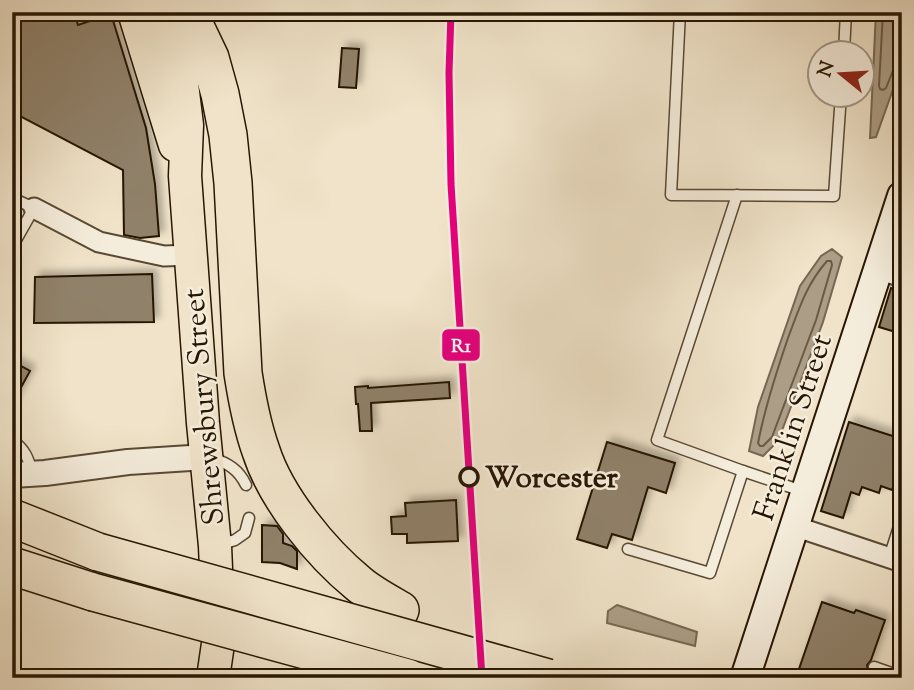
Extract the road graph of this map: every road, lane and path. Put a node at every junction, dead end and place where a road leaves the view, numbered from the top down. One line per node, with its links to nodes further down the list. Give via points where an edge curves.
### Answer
1 (134, 12): 8 (main road, Shrewsbury Street)
2 (164, 12): 8 (main road, Shrewsbury Street, via 182,84 187,125)
3 (188, 12): 42 (highway, via 210,58 228,135 243,373 261,453 273,478 304,526 362,586 427,625)
4 (680, 12): 9 (lane, via 671,195)
5 (846, 12): 6 (lane)
6 (845, 38)
7 (840, 108): 9 (lane, via 834,196)
8 (185, 176): 14 (main road, Shrewsbury Street)
9 (737, 195): 18 (lane, via 657,439)
10 (902, 197): 15 (main road, Franklin Street)
11 (12, 198): 12 (lane)
12 (34, 208): 13 (lane); 14 (street, via 99,242 164,256)
13 (12, 247)
14 (191, 255): 17 (main road, Shrewsbury Street)
15 (890, 273): 21 (main road, Franklin Street)
16 (12, 440): 19 (lane, via 29,460)
17 (206, 457): 19 (street); 20 (lane, via 227,462); 27 (main road, Shrewsbury Street)
18 (743, 471): 21 (lane); 28 (lane, via 710,573)
19 (22, 475)
20 (246, 485)
21 (805, 492): 25 (main road, Franklin Street)
22 (902, 517): 30 (lane)
23 (12, 518): 29 (highway)
24 (248, 518): 27 (lane, via 245,533)
25 (794, 526): 30 (street); 43 (main road, Franklin Street)
26 (12, 528): 29 (highway)
27 (215, 546): 34 (main road, Shrewsbury Street)
28 (628, 549)
29 (98, 552): 41 (highway, bridge)
30 (895, 560)
31 (12, 566): 33 (highway)
32 (12, 580): 33 (highway)
33 (93, 592): 40 (highway, bridge)
34 (219, 637): 38 (main road, Shrewsbury Street); 39 (main road, Shrewsbury Street)
35 (902, 662): 37 (lane)
36 (874, 667): 37 (lane)
37 (900, 675)
38 (213, 678)
39 (228, 678)
40 (408, 678)
41 (548, 678)
42 (560, 678)
43 (746, 678)

